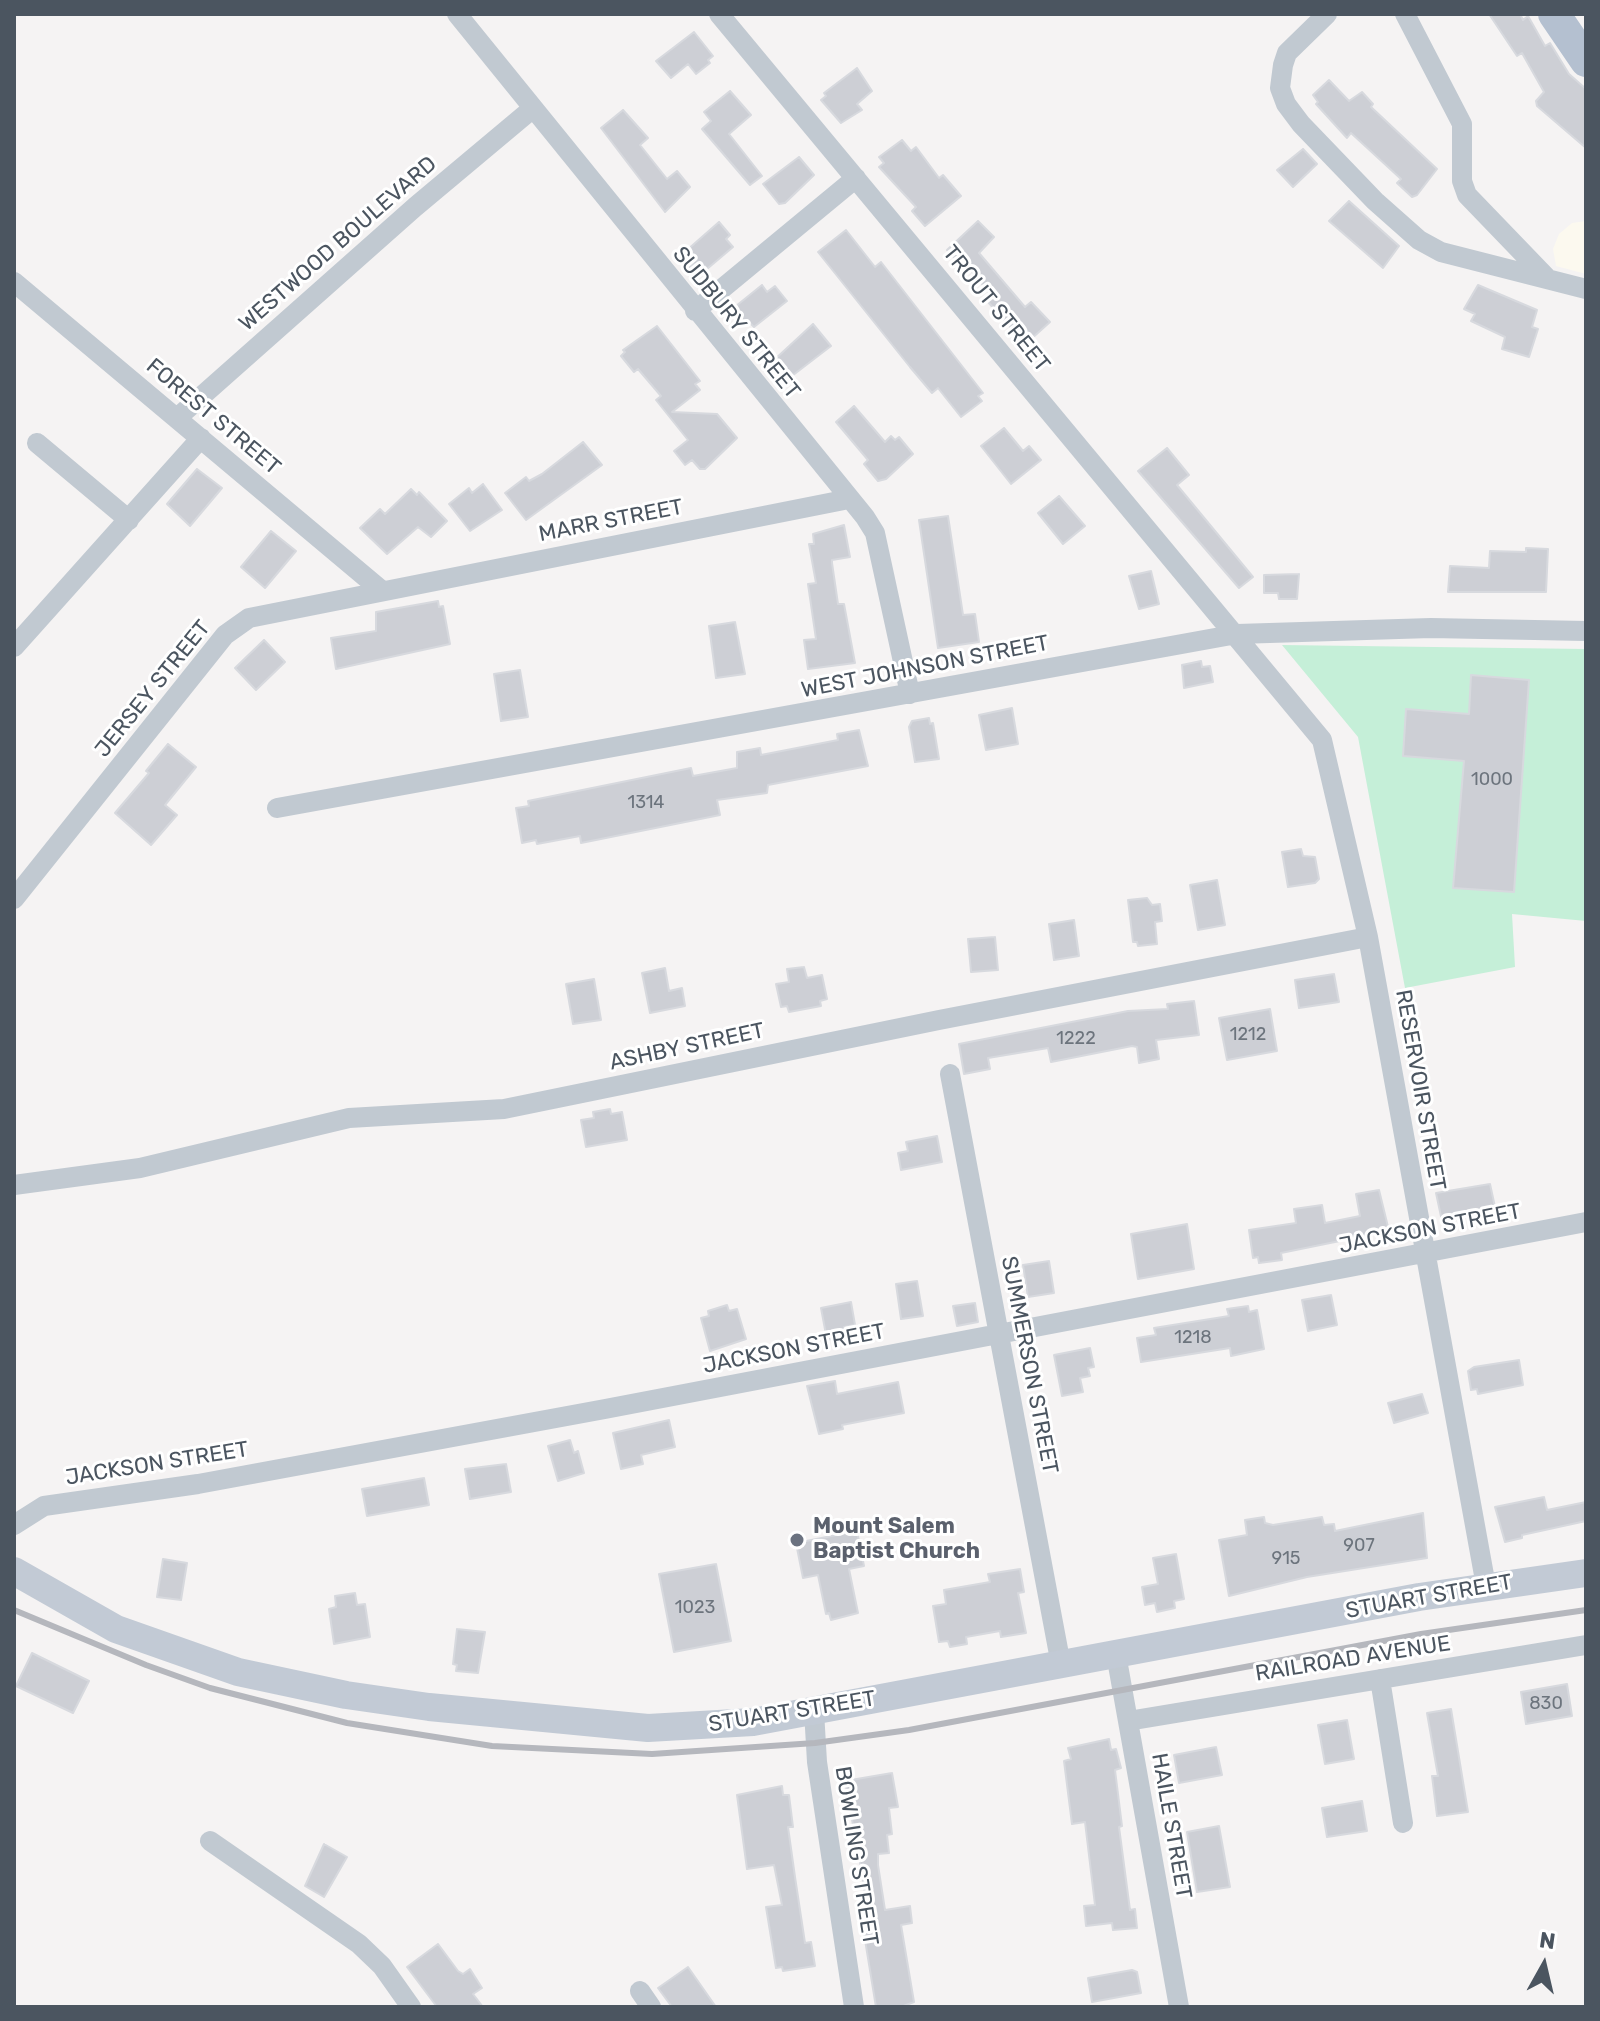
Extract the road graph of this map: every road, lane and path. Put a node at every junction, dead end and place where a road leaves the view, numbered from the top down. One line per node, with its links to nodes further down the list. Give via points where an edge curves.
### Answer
1 (457, 14): 7 (street, SUDBURY STREET)
2 (719, 14): 8 (street, TROUT STREET)
3 (1327, 14): 9 (street, via 1287,53 1283,65 1280,88 1301,124 1419,240 1441,252)
4 (1405, 14): 9 (street, via 1462,124 1462,181 1467,195)
5 (1554, 14): 6 (main road)
6 (1586, 61)
7 (532, 109): 12 (street, SUDBURY STREET); 13 (street, WESTWOOD BOULEVARD)
8 (856, 178): 12 (street); 20 (street, TROUT STREET)
9 (1548, 279): 11 (street)
10 (14, 282): 13 (street, FOREST STREET)
11 (1586, 289)
12 (695, 311): 16 (street, SUDBURY STREET)
13 (177, 418): 14 (street, FOREST STREET)
14 (201, 438): 17 (street); 18 (street, FOREST STREET)
15 (37, 443): 17 (street)
16 (849, 499): 18 (street, MARR STREET); 22 (street, SUDBURY STREET, via 875,533)
17 (129, 520): 21 (street)
18 (381, 590): 24 (street, JERSEY STREET, via 249,618 225,635)
19 (1586, 631): 20 (street, WEST JOHNSON STREET, via 1431,628)
20 (1237, 634): 22 (street, WEST JOHNSON STREET); 25 (street, RESERVOIR STREET, via 1322,740)
21 (14, 647)
22 (910, 694): 23 (street, WEST JOHNSON STREET)
23 (277, 808)
24 (14, 899)
25 (1368, 937): 27 (street, ASHBY STREET, via 504,1109 349,1118 140,1168); 29 (street, RESERVOIR STREET)
26 (950, 1074): 30 (street, SUMMERSON STREET)
27 (14, 1185)
28 (1586, 1222): 29 (street, JACKSON STREET)
29 (1425, 1255): 30 (street, JACKSON STREET); 34 (street, RESERVOIR STREET)
30 (999, 1335): 31 (street, JACKSON STREET, via 198,1484 44,1506); 37 (street, SUMMERSON STREET)
31 (14, 1525)
32 (14, 1571): 39 (street, STUART STREET, via 86,1614 170,1651 346,1695 648,1728 723,1726)
33 (1586, 1573): 34 (street, STUART STREET)
34 (1486, 1586): 36 (street, STUART STREET)
35 (1586, 1645): 38 (street, RAILROAD AVENUE)
36 (1116, 1654): 37 (street, STUART STREET); 40 (street, HAILE STREET)
37 (1061, 1665): 39 (street, STUART STREET)
38 (1380, 1679): 40 (street, RAILROAD AVENUE); 41 (street)
39 (814, 1711): 44 (street, BOWLING STREET)
40 (1128, 1721): 45 (street, HAILE STREET)
41 (1403, 1823)
42 (210, 1841): 43 (street, via 359,1944)
43 (411, 2007)
44 (854, 2007)
45 (1179, 2007)

